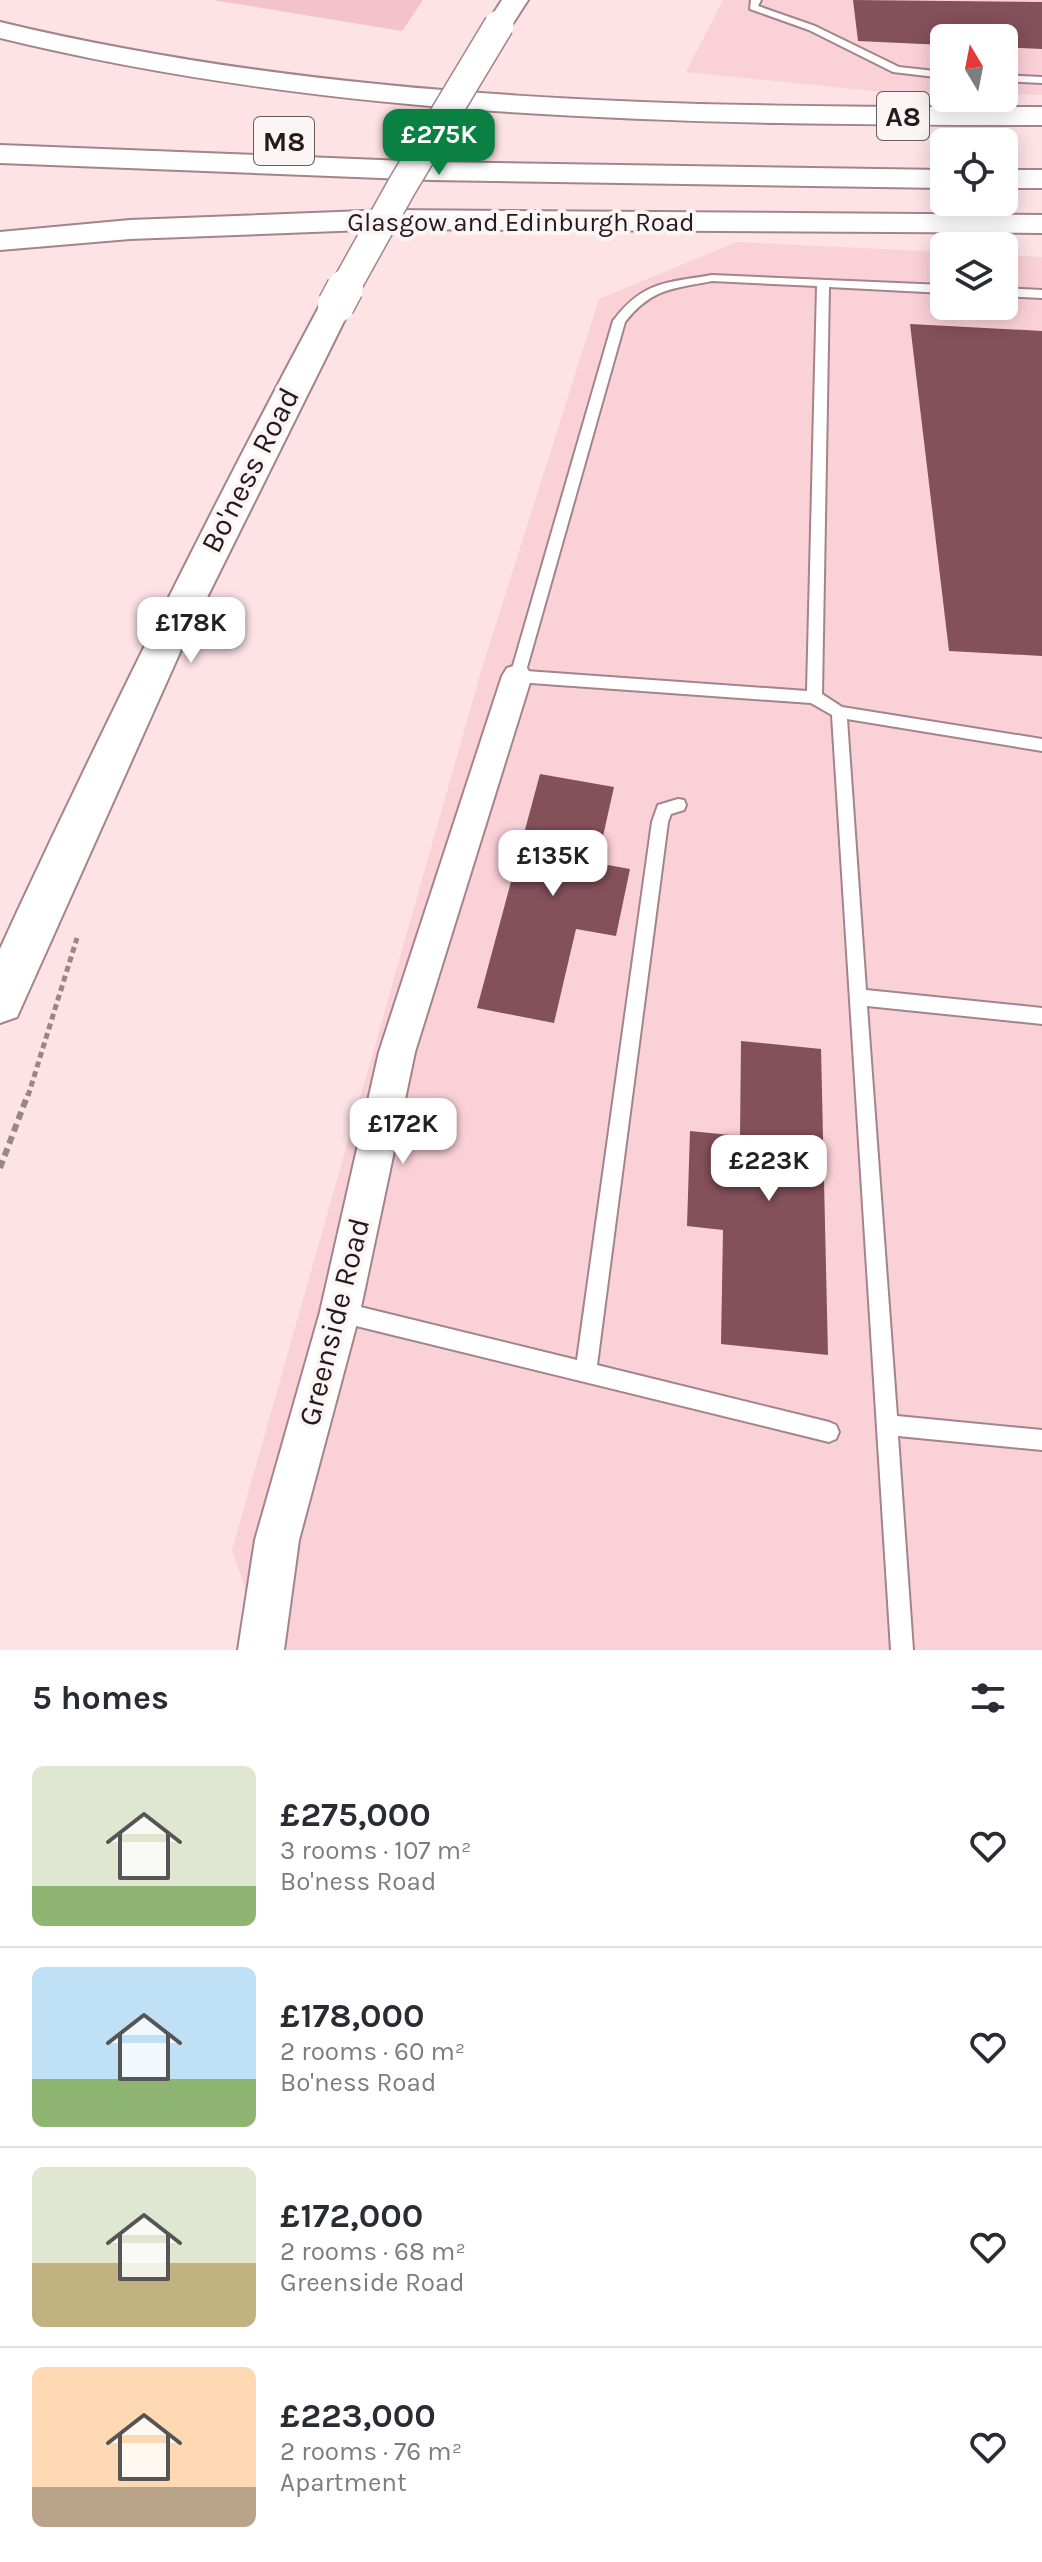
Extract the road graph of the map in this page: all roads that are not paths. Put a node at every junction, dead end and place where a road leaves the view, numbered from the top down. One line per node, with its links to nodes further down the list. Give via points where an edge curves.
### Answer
1 (515, 0): 28 (main road, Bo'ness Road, bridge, via 402,186 227,512)
2 (756, 0): 4 (lane, via 753,7 812,28 897,70)
3 (0, 30): 7 (main road, A8, via 146,62 467,102 659,113)
4 (930, 74)
5 (1018, 79): 6 (lane)
6 (1042, 80)
7 (1042, 116)
8 (0, 129): 10 (main road, M8, via 442,146)
9 (0, 154): 13 (main road, M8, via 416,171)
10 (930, 154)
11 (1018, 154): 12 (main road)
12 (1042, 154)
13 (930, 179)
14 (1018, 179): 15 (main road)
15 (1042, 179)
16 (1042, 224): 17 (main road, Glasgow and Edinburgh Road, via 356,221 138,229)
17 (0, 241)
18 (823, 283): 19 (lane); 22 (lane, via 712,278 660,288 636,300 619,321); 23 (lane)
19 (930, 288)
20 (1018, 293): 21 (lane)
21 (1042, 294)
22 (517, 676): 23 (lane); 30 (street, Greenside Road, via 397,1052)
23 (814, 697): 24 (lane)
24 (839, 712): 25 (lane); 27 (lane)
25 (1042, 745)
26 (678, 805): 31 (lane, via 664,810 660,822)
27 (858, 997): 29 (lane); 32 (lane)
28 (0, 1002)
29 (1042, 1016)
30 (340, 1312): 31 (lane); 35 (street, Greenside Road, via 277,1540)
31 (586, 1370): 33 (lane)
32 (887, 1425): 34 (lane); 36 (lane)
33 (829, 1432)
34 (1042, 1440)
35 (261, 1650)
36 (902, 1650)

